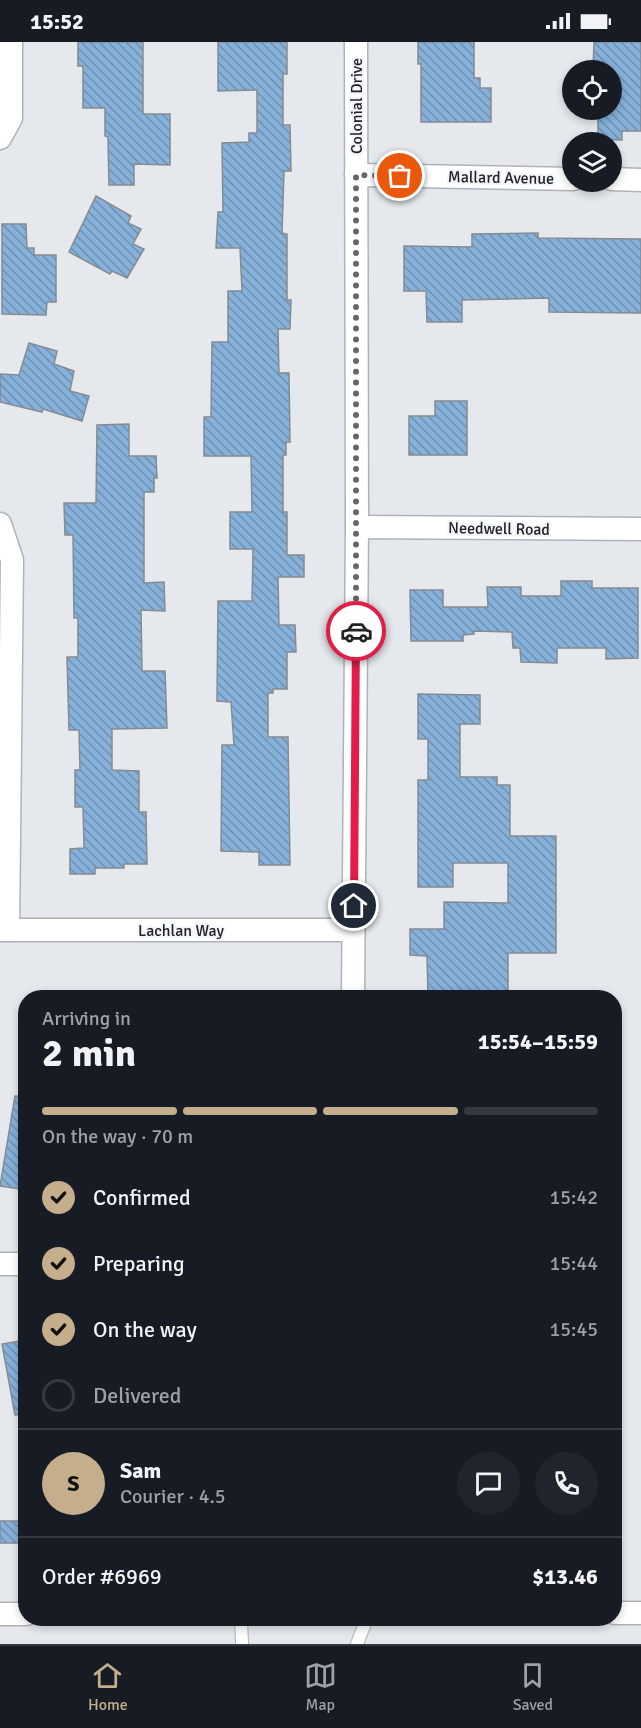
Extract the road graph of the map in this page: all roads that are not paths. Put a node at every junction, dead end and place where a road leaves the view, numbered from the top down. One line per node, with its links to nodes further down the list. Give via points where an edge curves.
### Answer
1 (11, 42): 3 (street, via 10,118)
2 (357, 42): 4 (street, Colonial Drive)
3 (0, 138)
4 (356, 175): 5 (street, Mallard Avenue); 9 (street, Colonial Drive)
5 (562, 178)
6 (622, 179): 7 (street)
7 (641, 180)
8 (0, 524): 11 (street, Lachlan Way, via 12,560)
9 (357, 527): 10 (street, Needwell Road); 12 (street, Colonial Drive)
10 (641, 530)
11 (4, 930): 12 (street, Lachlan Way)
12 (353, 930): 13 (street, Colonial Drive)
13 (353, 990)
14 (0, 1264): 15 (street)
15 (18, 1264)
16 (622, 1613): 17 (street)
17 (641, 1613)
18 (0, 1614): 19 (street)
19 (18, 1614)
20 (241, 1626): 22 (lane)
21 (364, 1626): 23 (lane)
22 (242, 1644)
23 (357, 1644)

